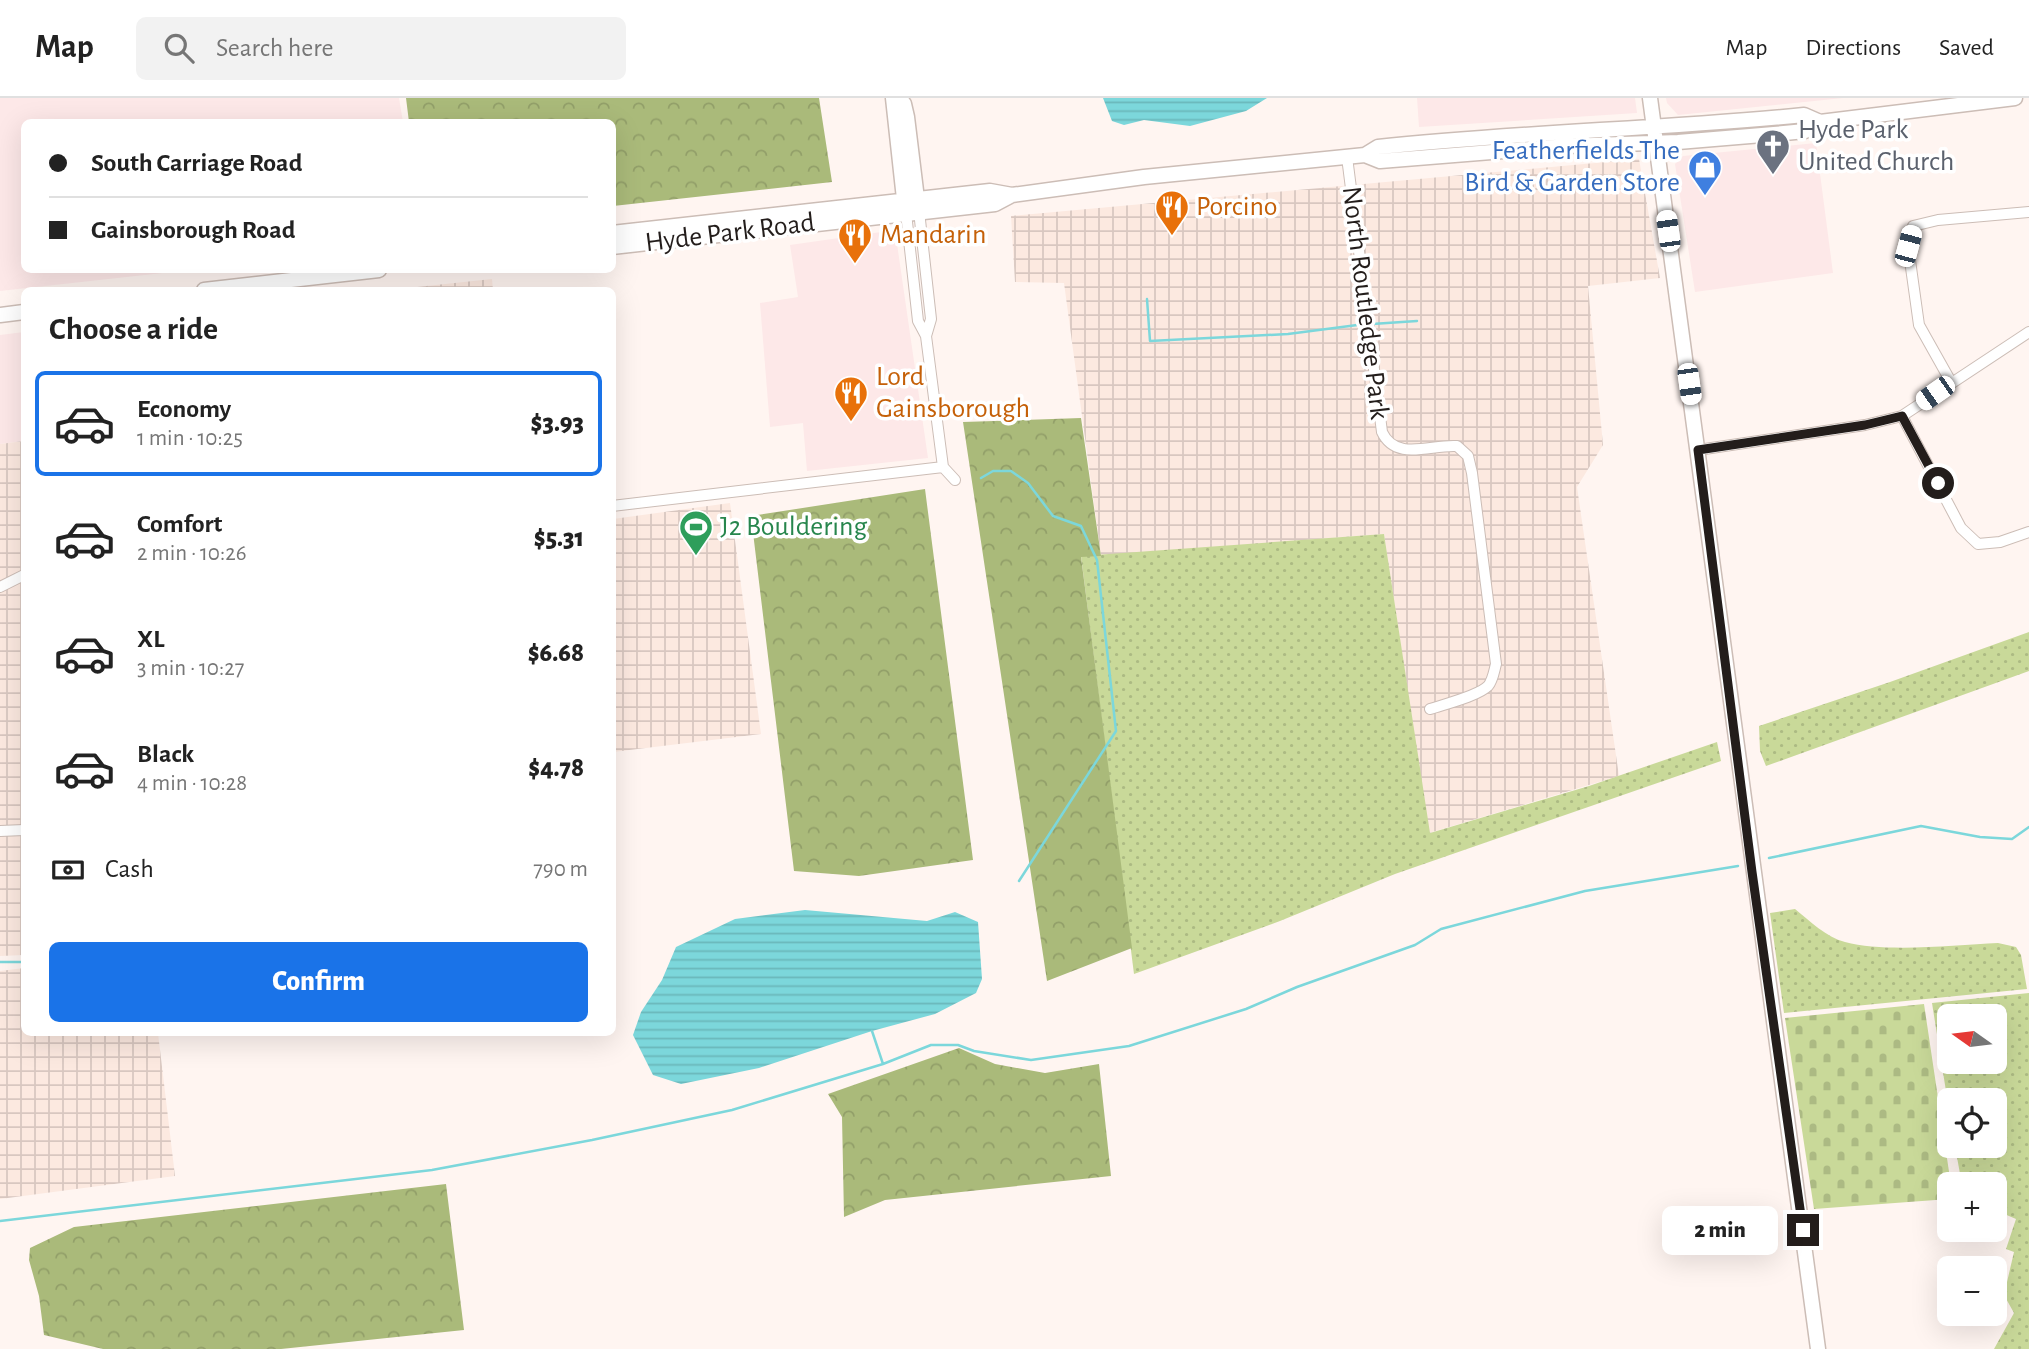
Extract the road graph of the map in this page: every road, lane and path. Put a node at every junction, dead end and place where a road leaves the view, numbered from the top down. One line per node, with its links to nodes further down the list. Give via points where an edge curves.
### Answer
1 (893, 98): 7 (main road)
2 (900, 98): 7 (main road, via 907,117)
3 (1650, 98): 5 (main road)
4 (2015, 98): 5 (main road, Hyde Park Road, via 1820,122 1805,131)
5 (1655, 135): 6 (main road, Hyde Park Road, via 1508,134 1378,147 1365,155); 18 (main road)
6 (1347, 157): 7 (main road, Hyde Park Road, via 1144,177 1012,195 995,204); 25 (street, North Routledge Park, via 1385,440 1397,449 1457,446 1468,456 1472,473 1496,664 1488,686)
7 (912, 205): 9 (main road, Hyde Park Road); 10 (main road, Hyde Park Road); 19 (street, via 918,321 926,336)
8 (2029, 212): 16 (street, via 1913,226 1908,246 1919,325)
9 (616, 233)
10 (616, 246)
11 (353, 273): 12 (main road)
12 (230, 287)
13 (21, 312): 14 (main road)
14 (0, 315)
15 (2029, 332): 16 (street)
16 (1951, 382): 17 (street)
17 (1902, 416): 18 (street); 22 (street, via 1961,528 1978,544)
18 (1698, 450): 28 (main road)
19 (943, 467): 20 (street); 21 (street)
20 (956, 480)
21 (616, 506)
22 (2029, 532)
23 (21, 576): 24 (street)
24 (0, 587)
25 (1430, 709)
26 (21, 830): 27 (street)
27 (0, 831)
28 (1818, 1349)

